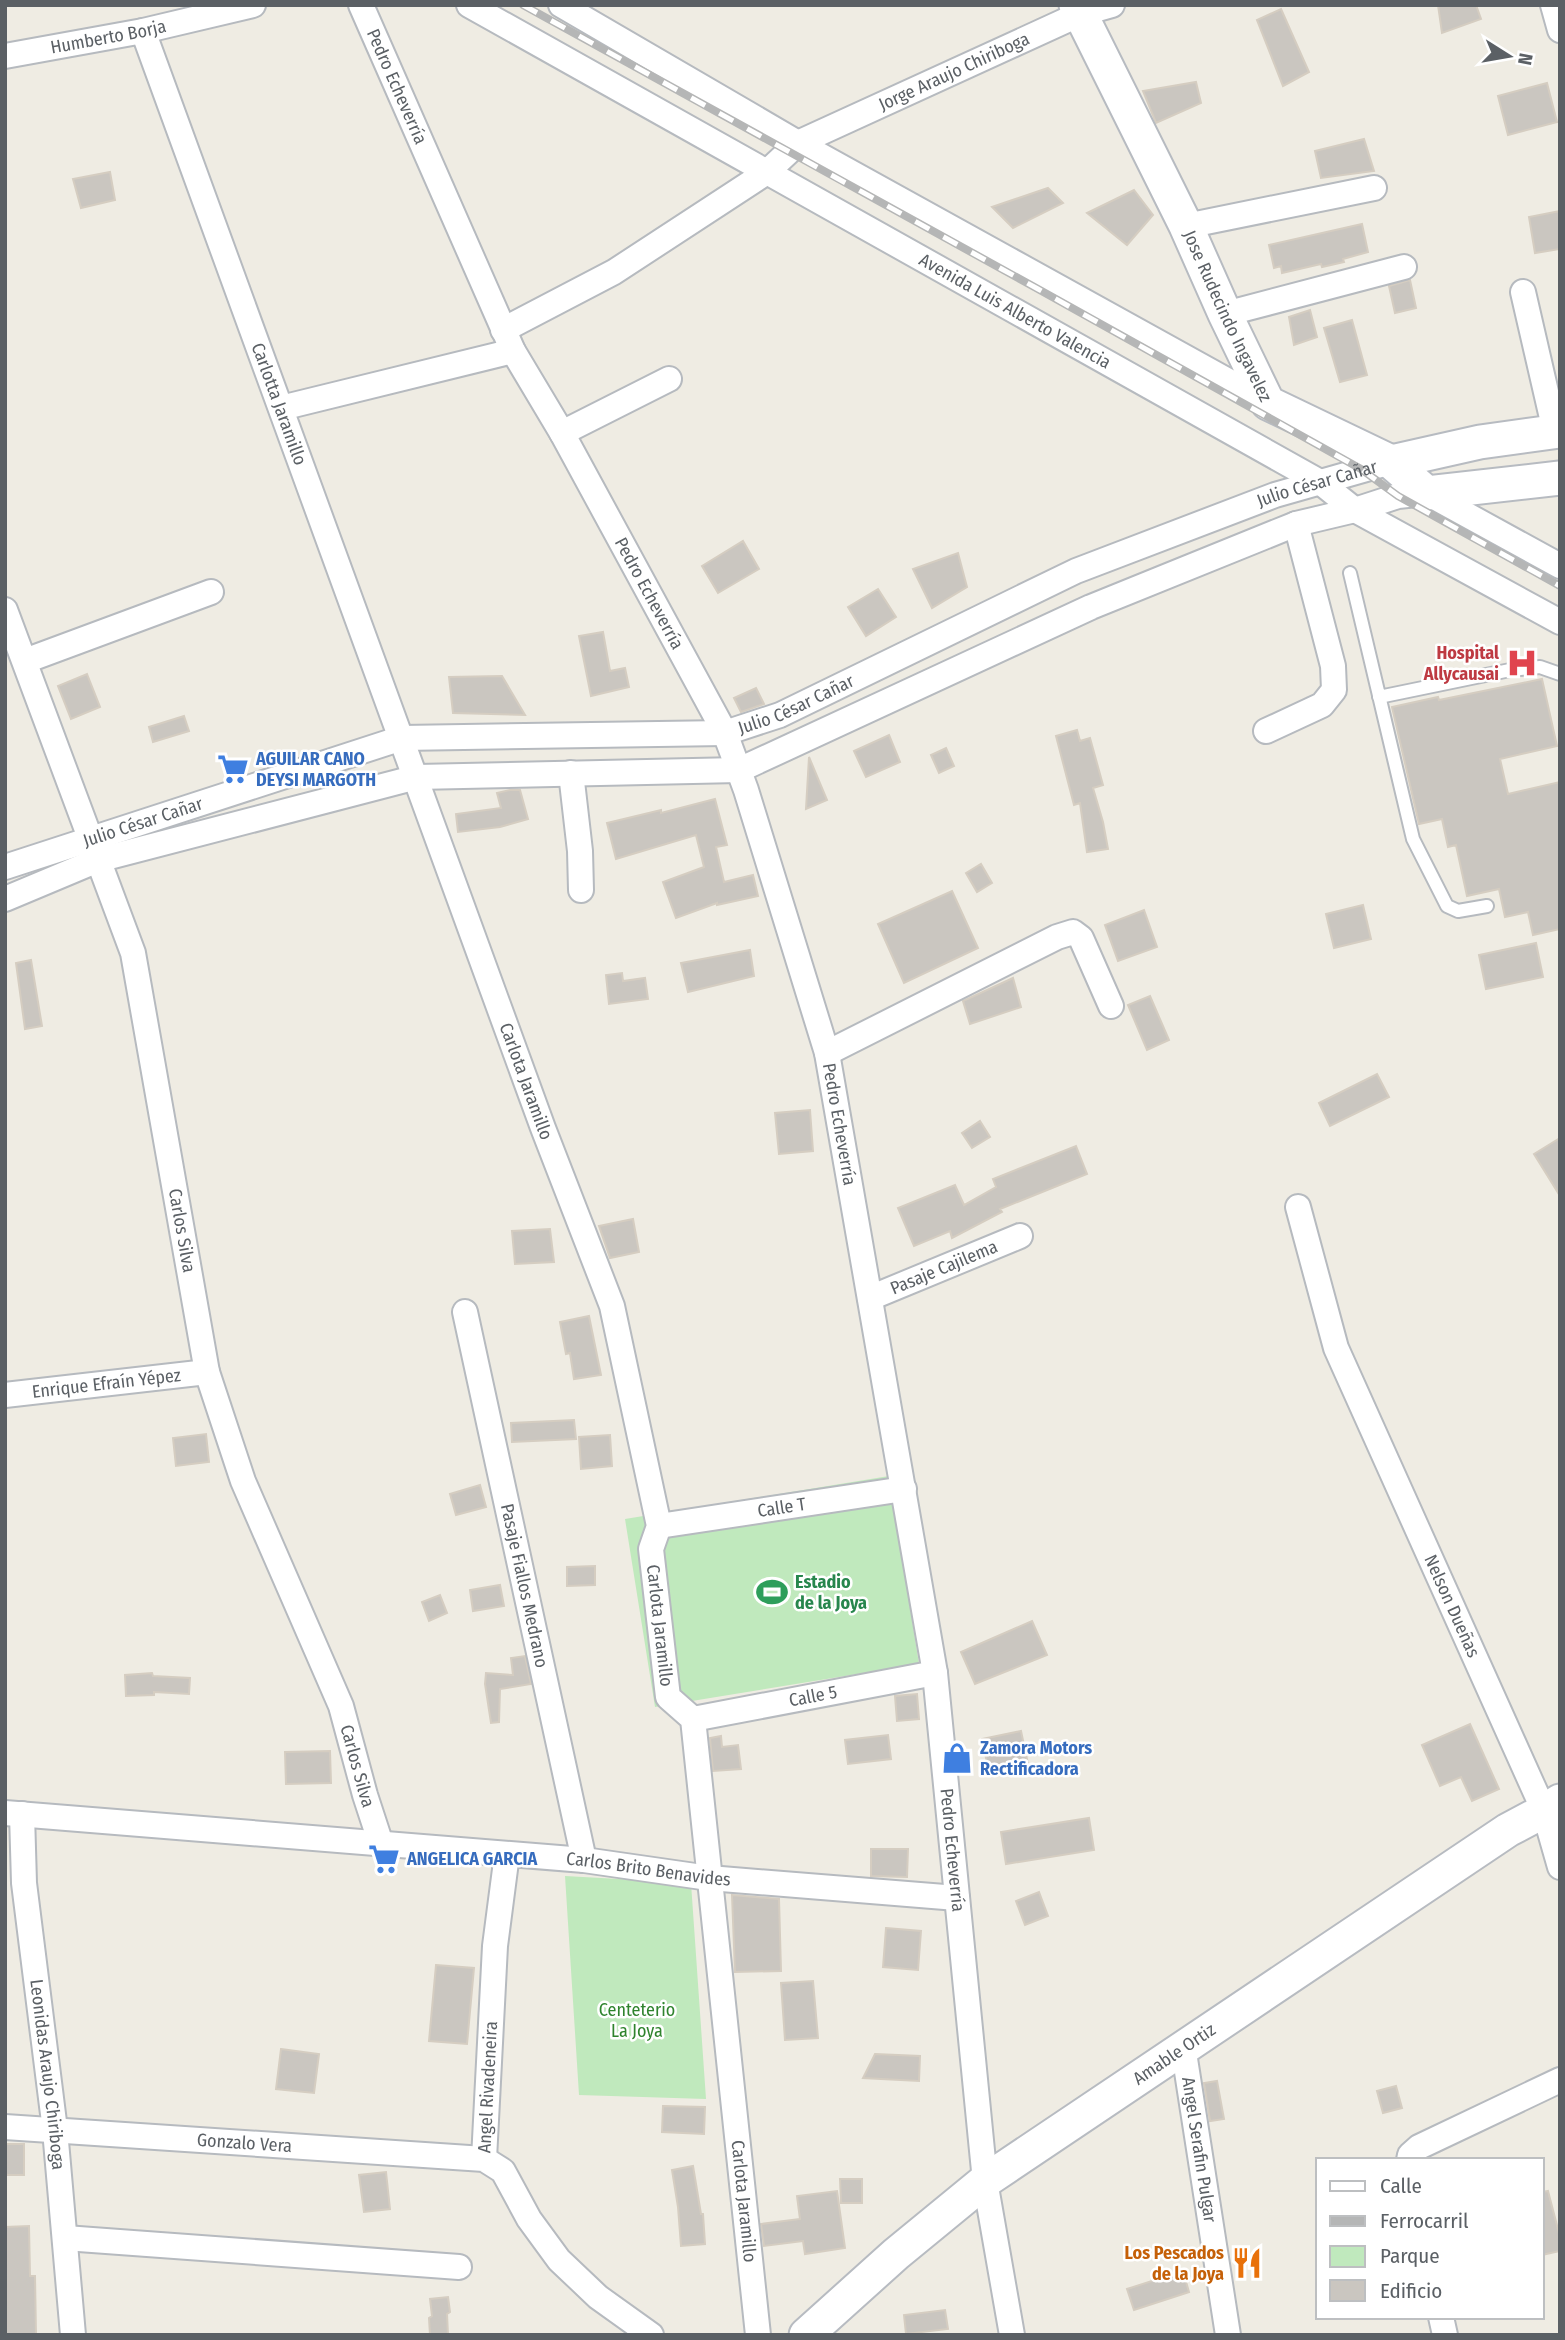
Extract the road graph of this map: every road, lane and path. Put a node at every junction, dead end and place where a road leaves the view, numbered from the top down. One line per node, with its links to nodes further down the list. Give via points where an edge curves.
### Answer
1 (253, 5): 9 (street, Humberto Borja)
2 (361, 5): 18 (street, Pedro Echeverría)
3 (469, 5): 12 (street, Avenida Luis Alberto Valencia)
4 (562, 5): 11 (street)
5 (1112, 5): 7 (street, Jorge Araujo Chiriboga)
6 (1553, 5): 8 (street)
7 (1078, 10): 11 (street, Jorge Araujo Chiriboga); 14 (street, Jose Rudecindo Ingavelez)
8 (1560, 30)
9 (144, 31): 10 (street, Humberto Borja); 21 (street, Carlotta Jaramillo)
10 (5, 56)
11 (798, 143): 12 (street, Jorge Araujo Chiriboga); 20 (street)
12 (767, 172): 18 (street, Jorge Araujo Chiriboga); 26 (street, Avenida Luis Alberto Valencia)
13 (1374, 188): 14 (street)
14 (1186, 226): 17 (street, Jose Rudecindo Ingavelez)
15 (1404, 267): 17 (street)
16 (1523, 292): 22 (street)
17 (1225, 314): 20 (street, Jose Rudecindo Ingavelez)
18 (508, 340): 21 (street, Jorge Araujo Chiriboga); 23 (street, Pedro Echeverría)
19 (669, 379): 23 (street)
20 (1268, 404): 24 (street, Jose Rudecindo Ingavelez)
21 (281, 408): 40 (street, Carlotta Jaramillo)
22 (1558, 431): 24 (street, Julio César Cañar)
23 (562, 433): 39 (street, Pedro Echeverría)
24 (1391, 462): 26 (street, Julio César Cañar); 27 (street, Jose Rudecindo Ingavelez)
25 (1560, 478): 27 (street, Julio César Cañar)
26 (1320, 482): 28 (street, Avenida Luis Alberto Valencia); 39 (street, Julio César Cañar, via 1076,570 780,715)
27 (1427, 493): 28 (street, Julio César Cañar, via 1398,496); 30 (street, Jose Rudecindo Ingavelez)
28 (1355, 510): 29 (street, Julio César Cañar); 34 (street, Avenida Luis Alberto Valencia)
29 (1296, 524): 38 (street, via 1333,666 1334,690 1322,705); 41 (street, Julio César Cañar, via 1091,607)
30 (1560, 566)
31 (1350, 573): 37 (lane)
32 (211, 592): 35 (street)
33 (5, 610): 35 (street, Carlos Silva)
34 (1560, 622)
35 (25, 661): 44 (street, Carlos Silva)
36 (1560, 674): 37 (lane, via 1540,667 1510,670)
37 (1379, 696): 48 (lane, via 1413,839 1447,906 1455,910)
38 (1266, 731)
39 (725, 733): 40 (street, Julio César Cañar); 41 (street, Pedro Echeverría)
40 (402, 738): 43 (street, Carlotta Jaramillo); 44 (street, Julio César Cañar)
41 (739, 770): 42 (street, Julio César Cañar); 50 (street, Pedro Echeverría)
42 (571, 773): 43 (street, Julio César Cañar); 46 (street)
43 (417, 777): 44 (street, Julio César Cañar); 58 (street, Carlota Jaramillo, via 612,1306)
44 (94, 849): 45 (street, Julio César Cañar); 47 (street, Julio César Cañar); 55 (street, Carlos Silva, via 133,953)
45 (5, 867)
46 (580, 890)
47 (5, 899)
48 (1487, 906)
49 (1111, 1006): 50 (street, via 1081,938 1073,932)
50 (827, 1053): 53 (street, Pedro Echeverría)
51 (1298, 1207): 61 (street, Nelson Dueñas, via 1336,1348)
52 (1020, 1236): 53 (street, Pasaje Cajilema)
53 (870, 1298): 57 (street, Pedro Echeverría)
54 (465, 1312): 65 (street, Pasaje Fiallos Medrano)
55 (207, 1372): 56 (street, Enrique Efraín Yépez); 63 (street, Carlos Silva, via 243,1481 341,1706)
56 (5, 1395)
57 (904, 1489): 58 (street, Calle T); 59 (street, Pedro Echeverría)
58 (659, 1526): 60 (street, Carlota Jaramillo, via 651,1549 668,1697)
59 (935, 1673): 60 (street, Calle 5); 68 (street, Pedro Echeverría)
60 (693, 1719): 67 (street, Carlota Jaramillo)
61 (1552, 1806): 66 (street, Nelson Dueñas); 69 (street, Amable Ortiz, via 1507,1829)
62 (14, 1814): 63 (street, Carlos Brito Benavides); 72 (street, Leonidas Araujo Chiriboga)
63 (381, 1844): 64 (street, Carlos Brito Benavides)
64 (508, 1854): 65 (street, Carlos Brito Benavides); 74 (street, Angel Rivadeneira, via 495,1946)
65 (584, 1860): 67 (street, Carlos Brito Benavides)
66 (1560, 1867)
67 (709, 1878): 68 (street, Carlos Brito Benavides); 80 (street, Carlota Jaramillo)
68 (957, 1898): 75 (street, Pedro Echeverría)
69 (1183, 2046): 75 (street, Amable Ortiz); 83 (street, Angel Serafin Pulgar)
70 (1560, 2080): 73 (street, via 1419,2147)
71 (5, 2127): 72 (street, Gonzalo Vera)
72 (55, 2130): 74 (street, Gonzalo Vera); 76 (street, Leonidas Araujo Chiriboga)
73 (1409, 2158)
74 (484, 2159): 79 (street, Angel Rivadeneira, via 503,2171 529,2220 559,2260 598,2297)
75 (985, 2180): 81 (street, Amable Ortiz); 82 (street, Pedro Echeverría)
76 (65, 2238): 77 (street); 78 (street, Leonidas Araujo Chiriboga)
77 (459, 2267)
78 (73, 2335)
79 (651, 2335)
80 (758, 2335)
81 (806, 2335)
82 (1012, 2335)
83 (1228, 2335)

